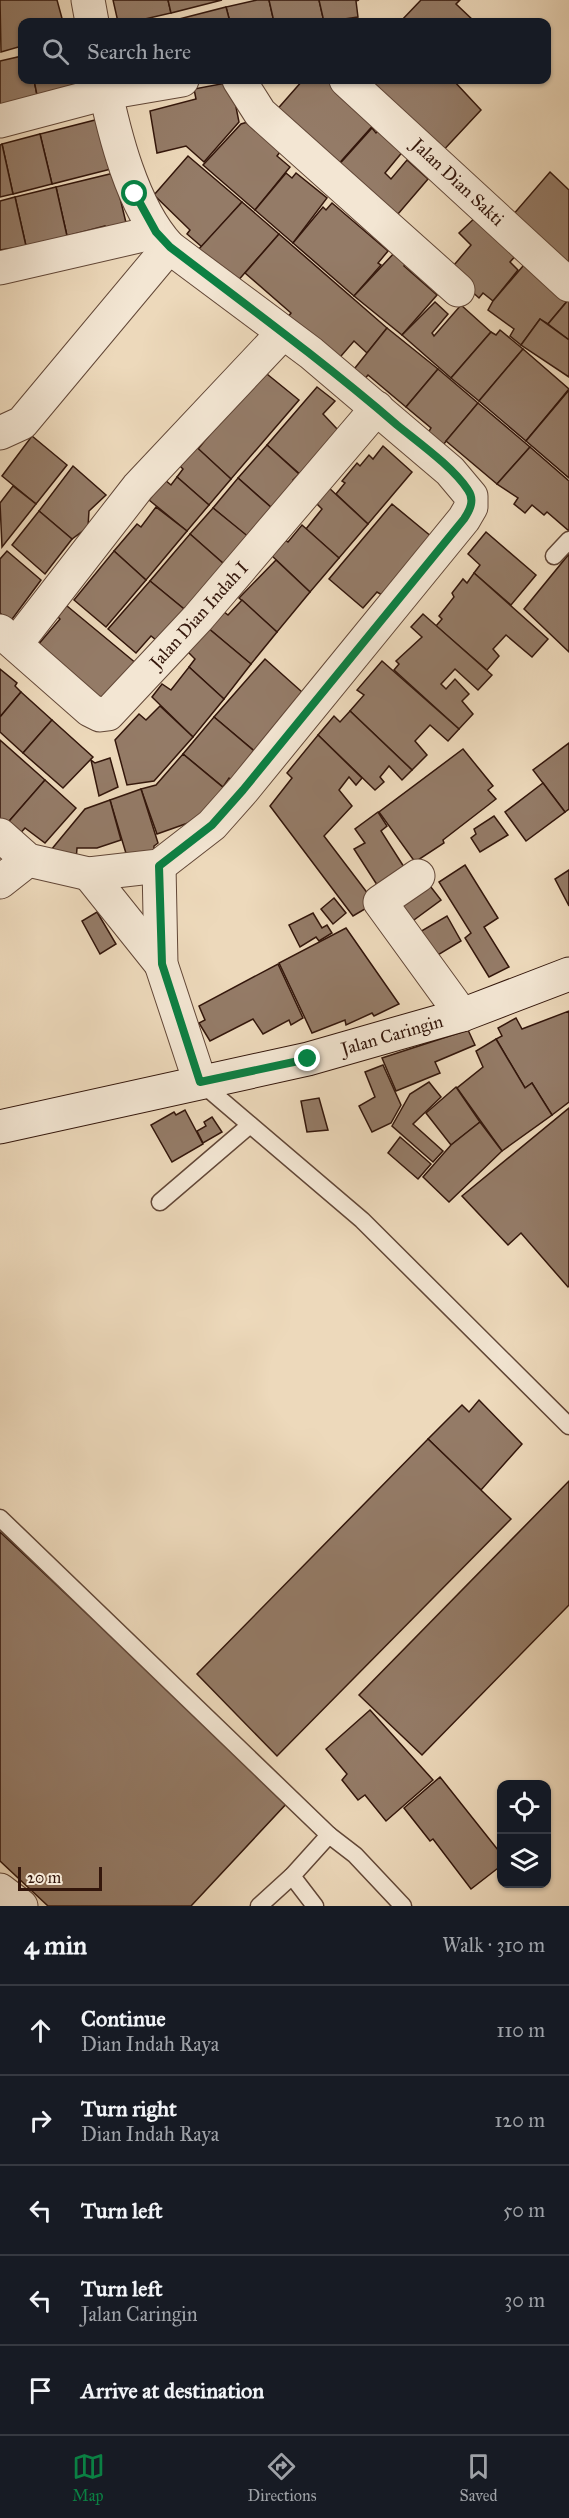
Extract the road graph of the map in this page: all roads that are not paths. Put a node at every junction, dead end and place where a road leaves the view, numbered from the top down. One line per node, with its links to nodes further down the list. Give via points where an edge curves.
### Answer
1 (88, 0): 2 (street)
2 (91, 18)
3 (131, 84): 6 (street)
4 (242, 84): 11 (street, via 260,113)
5 (350, 84): 10 (street, Jalan Dian Sakti)
6 (105, 86): 7 (street); 8 (street, via 135,194)
7 (0, 121)
8 (163, 239): 9 (street); 12 (street); 14 (street, via 22,423)
9 (0, 268)
10 (569, 285)
11 (458, 290)
12 (283, 333): 13 (street); 17 (street, via 138,487)
13 (377, 408): 17 (street, Jalan Dian Indah I, via 198,618 108,714 90,710); 20 (street, via 468,490 471,507 243,790 212,825)
14 (0, 433)
15 (569, 540): 16 (lane)
16 (554, 556)
17 (8, 638)
18 (0, 835): 19 (street)
19 (28, 860): 21 (street); 23 (street)
20 (159, 866): 21 (street); 24 (street)
21 (89, 874): 24 (street)
22 (418, 876): 26 (street, via 380,902)
23 (0, 882)
24 (162, 964): 27 (street)
25 (569, 974): 26 (street, Jalan Caringin)
26 (462, 1015): 27 (street, Jalan Caringin, via 308,1059)
27 (200, 1082): 28 (lane); 29 (street, Jalan Caringin)
28 (250, 1125): 30 (lane); 31 (lane, via 362,1220)
29 (0, 1126)
30 (160, 1202)
31 (569, 1426)
32 (0, 1518): 33 (lane)
33 (329, 1835): 34 (lane); 39 (lane, via 355,1855)
34 (292, 1876): 37 (lane); 38 (lane)
35 (0, 1890): 36 (street)
36 (21, 1906)
37 (259, 1906)
38 (315, 1906)
39 (402, 1906)

